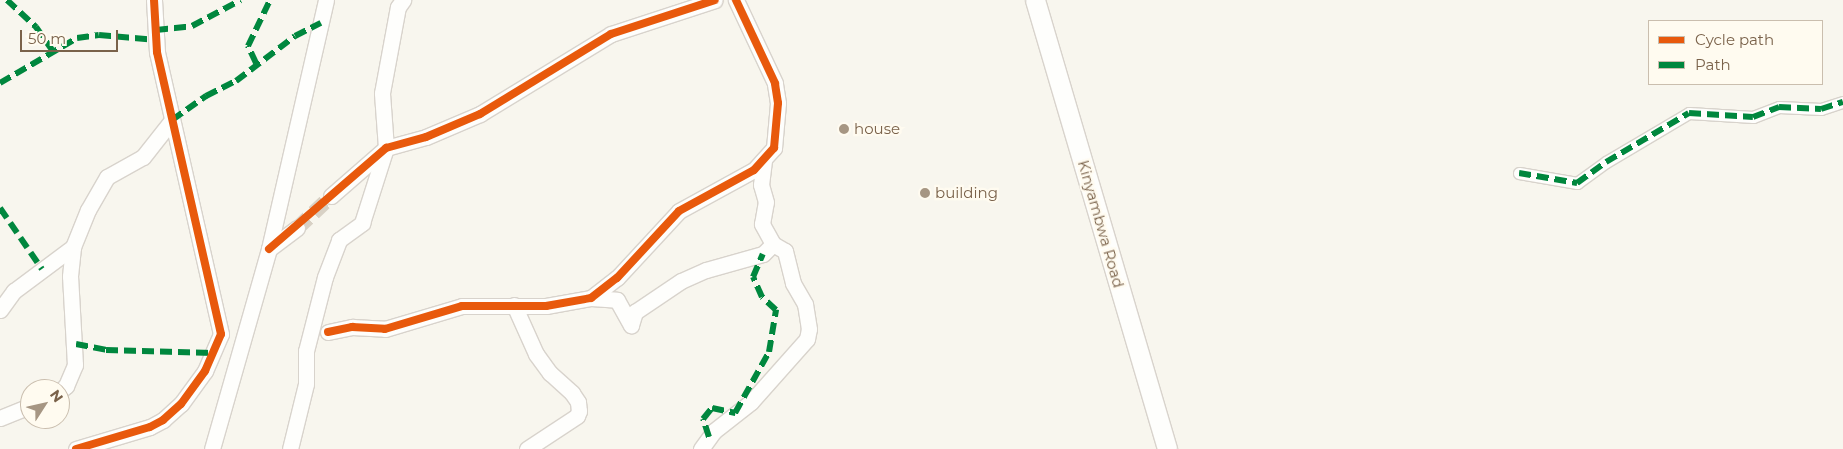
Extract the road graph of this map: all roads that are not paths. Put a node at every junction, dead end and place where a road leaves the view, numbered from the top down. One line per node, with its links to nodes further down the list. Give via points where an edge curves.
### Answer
1 (154, 0): 8 (street, via 157,52)
2 (326, 0): 16 (street)
3 (403, 0): 9 (street, via 398,7 382,93)
4 (715, 0): 9 (street, via 611,34 480,114 426,137)
5 (736, 0): 10 (street, via 775,84 778,103 774,148)
6 (1036, 0): 29 (street, Kinyambwa Road)
7 (1843, 102): 11 (street, via 1821,109 1779,107 1753,117 1689,113 1577,183)
8 (172, 120): 15 (street, via 143,157 107,177 98,189); 24 (street, via 221,334 217,347 181,404 163,420 150,427)
9 (386, 148): 12 (street); 26 (street, via 362,223 339,240 325,277 306,351 306,384)
10 (764, 161): 14 (street, via 761,185 766,202 762,224); 17 (street, via 754,170 679,211 617,278)
11 (1519, 173)
12 (332, 196)
13 (297, 228): 16 (street)
14 (773, 244): 17 (street, via 756,258 706,270 681,281 634,312 630,325 617,300); 28 (street, via 786,251 793,283 805,304 809,328 807,339 751,402 714,431)
15 (73, 247): 19 (street, via 14,291); 21 (street, via 70,276 75,365)
16 (269, 249): 25 (street)
17 (592, 298): 18 (street, via 546,306)
18 (514, 305): 20 (street, via 462,306 385,329 352,327); 27 (street, via 536,354 550,374 572,394 578,402 579,411 577,416)
19 (0, 310)
20 (328, 332)
21 (69, 379)
22 (20, 410): 23 (street)
23 (0, 418)
24 (76, 449)
25 (212, 449)
26 (290, 449)
27 (527, 449)
28 (701, 449)
29 (1167, 449)

